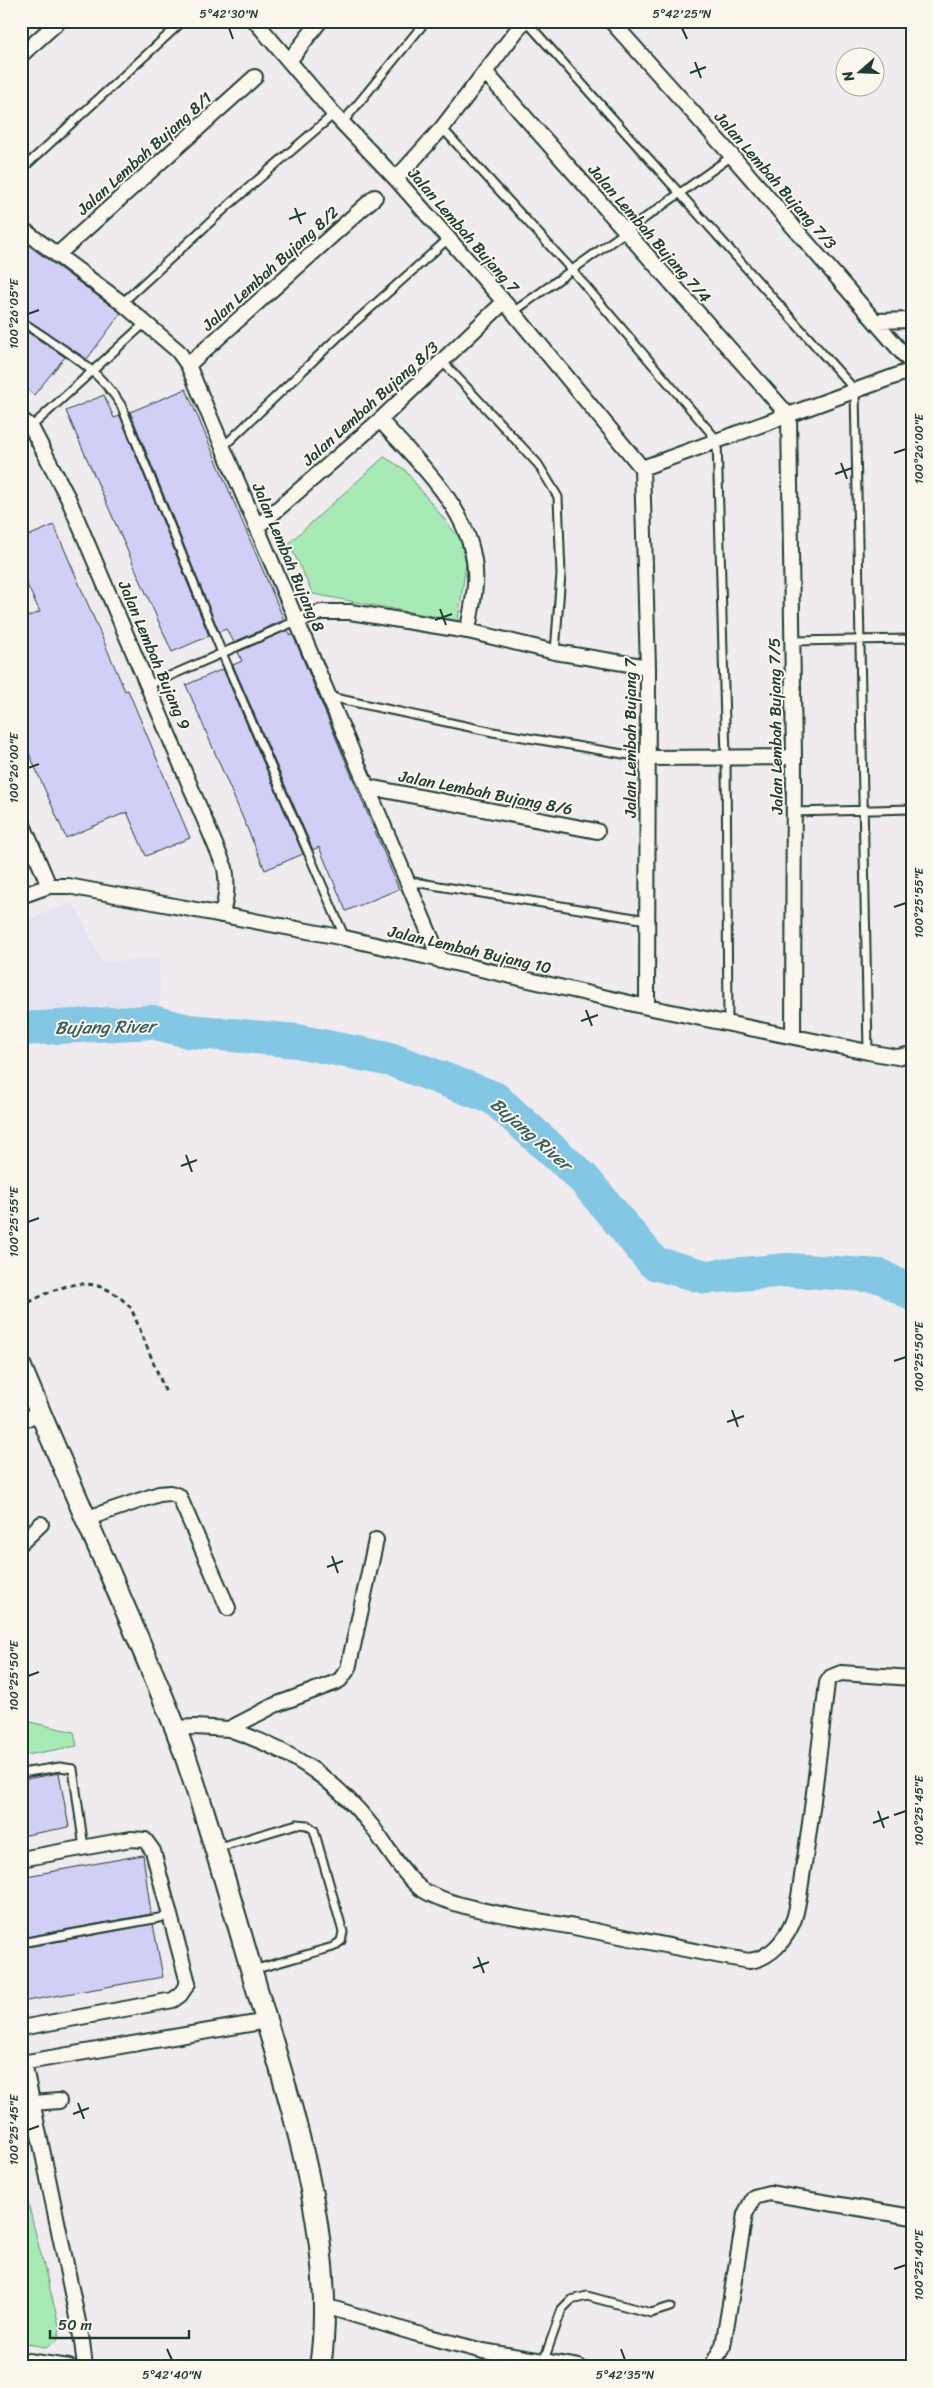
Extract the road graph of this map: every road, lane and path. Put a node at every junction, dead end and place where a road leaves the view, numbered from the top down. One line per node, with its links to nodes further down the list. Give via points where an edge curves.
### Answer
1 (59, 21): 8 (street)
2 (183, 21): 15 (lane)
3 (254, 21): 9 (street, Jalan Lembah Bujang 7)
4 (320, 21): 9 (street)
5 (426, 21): 12 (lane)
6 (525, 21): 10 (street); 17 (lane)
7 (611, 21): 14 (street, Jalan Lembah Bujang 7/3)
8 (21, 54)
9 (289, 61): 12 (street, Jalan Lembah Bujang 7)
10 (486, 72): 13 (street); 20 (street, Jalan Lembah Bujang 7/4)
11 (254, 77): 22 (street, Jalan Lembah Bujang 8/1)
12 (338, 118): 16 (street, Jalan Lembah Bujang 7); 24 (lane, via 232,204)
13 (442, 128): 16 (street); 23 (lane)
14 (732, 156): 17 (lane); 26 (street, Jalan Lembah Bujang 7/3)
15 (21, 170)
16 (396, 179): 21 (street, Jalan Lembah Bujang 7)
17 (678, 193): 20 (lane); 35 (lane)
18 (375, 197): 32 (street, Jalan Lembah Bujang 8/2)
19 (21, 228): 22 (street, Jalan Lembah Bujang 8)
20 (624, 231): 23 (lane); 36 (street, Jalan Lembah Bujang 7/4)
21 (448, 239): 25 (street, Jalan Lembah Bujang 7); 40 (lane, via 337,338)
22 (57, 255): 24 (street, Jalan Lembah Bujang 8)
23 (571, 270): 25 (lane); 39 (lane)
24 (122, 303): 29 (street, Jalan Lembah Bujang 8)
25 (508, 307): 30 (street, Jalan Lembah Bujang 8/3); 41 (street, Jalan Lembah Bujang 7)
26 (876, 320): 27 (street); 31 (street, Jalan Lembah Bujang 7/3)
27 (912, 320)
28 (21, 321): 33 (lane)
29 (145, 323): 32 (street, Jalan Lembah Bujang 8, via 178,350); 33 (lane)
30 (442, 361): 37 (street, Jalan Lembah Bujang 8/3); 48 (lane, via 538,464 558,497 561,574)
31 (912, 364)
32 (188, 365): 40 (street, Jalan Lembah Bujang 8)
33 (92, 370): 38 (lane); 49 (lane, via 120,405)
34 (912, 370): 35 (street)
35 (855, 390): 36 (street); 46 (lane)
36 (789, 416): 39 (street); 47 (street, Jalan Lembah Bujang 7/5)
37 (380, 420): 42 (street, Jalan Lembah Bujang 8/3); 44 (street, via 462,519 471,544 475,584)
38 (26, 423): 51 (street, Jalan Lembah Bujang 9, via 68,498)
39 (717, 440): 41 (street); 55 (lane)
40 (224, 446): 42 (street, Jalan Lembah Bujang 8)
41 (642, 468): 50 (street, Jalan Lembah Bujang 7)
42 (257, 528): 43 (street, Jalan Lembah Bujang 8)
43 (296, 621): 44 (street, via 332,610); 49 (lane); 52 (street, Jalan Lembah Bujang 8)
44 (468, 631): 48 (street)
45 (912, 639): 46 (lane)
46 (860, 640): 47 (lane); 58 (lane)
47 (792, 641): 53 (street, Jalan Lembah Bujang 7/5)
48 (555, 652): 50 (street)
49 (222, 653): 51 (lane); 67 (lane)
50 (648, 668): 54 (street, Jalan Lembah Bujang 7)
51 (149, 685): 65 (street, Jalan Lembah Bujang 9, via 225,868 228,883)
52 (329, 697): 54 (lane, via 493,732); 56 (street, Jalan Lembah Bujang 8)
53 (794, 757): 55 (street); 59 (street, Jalan Lembah Bujang 7/5)
54 (647, 758): 55 (street); 66 (street, Jalan Lembah Bujang 7)
55 (726, 758): 70 (lane)
56 (368, 787): 61 (street, Jalan Lembah Bujang 8/6); 62 (street, Jalan Lembah Bujang 8)
57 (912, 809): 58 (lane)
58 (863, 811): 59 (lane); 72 (lane)
59 (794, 812): 71 (street, Jalan Lembah Bujang 7/5)
60 (21, 820): 63 (street)
61 (597, 831)
62 (407, 881): 66 (lane); 68 (street, Jalan Lembah Bujang 8)
63 (49, 886): 64 (street, Jalan Lembah Bujang 10); 65 (street, Jalan Lembah Bujang 10, via 68,886)
64 (21, 896)
65 (222, 915): 67 (street, Jalan Lembah Bujang 10)
66 (647, 920): 69 (street, Jalan Lembah Bujang 7)
67 (345, 938): 68 (street, Jalan Lembah Bujang 10)
68 (441, 961): 69 (street, Jalan Lembah Bujang 10)
69 (647, 1008): 70 (street, Jalan Lembah Bujang 10)
70 (728, 1022): 71 (street, Jalan Lembah Bujang 10)
71 (792, 1036): 72 (street, Jalan Lembah Bujang 10)
72 (868, 1052): 73 (street, Jalan Lembah Bujang 10, via 897,1057)
73 (912, 1054)
74 (21, 1307): 76 (path, via 54,1290 85,1282 122,1298 131,1308)
75 (21, 1367): 77 (street)
76 (166, 1393)
77 (40, 1413): 78 (street); 79 (street)
78 (21, 1421)
79 (85, 1519): 83 (street, via 159,1494 179,1496); 85 (street)
80 (41, 1524): 82 (street)
81 (376, 1540): 86 (street, via 345,1675 334,1683 275,1705)
82 (21, 1543)
83 (228, 1608)
84 (912, 1678): 86 (street, via 841,1673 831,1677 827,1683 794,1919 771,1952 761,1959 749,1960 438,1898 419,1887 352,1801 328,1780 304,1762 264,1741)
85 (176, 1728): 86 (street); 89 (street)
86 (229, 1729)
87 (21, 1773): 88 (lane, via 60,1767 73,1769)
88 (84, 1848): 90 (street); 91 (street, via 131,1839 145,1840 153,1851)
89 (216, 1848): 93 (street); 93 (lane, via 297,1824 314,1830 343,1932 341,1941 333,1947)
90 (21, 1859)
91 (170, 1916): 92 (lane); 95 (street, via 188,1976 188,1983 180,1995 173,2000)
92 (21, 1943)
93 (252, 1970): 94 (street)
94 (267, 2021): 96 (street); 100 (street, via 311,2196 323,2268)
95 (21, 2028)
96 (23, 2063): 98 (street)
97 (59, 2101): 98 (street)
98 (33, 2103): 105 (street)
99 (912, 2217): 108 (street, via 769,2193 754,2197 745,2214 723,2346)
100 (325, 2306): 103 (street, via 483,2351); 106 (street)
101 (670, 2307): 103 (lane, via 651,2314 587,2296 571,2300 562,2309)
102 (21, 2360): 104 (street)
103 (544, 2360): 107 (street)
104 (69, 2367)
105 (85, 2367)
106 (320, 2367)
107 (579, 2367)
108 (711, 2367)

